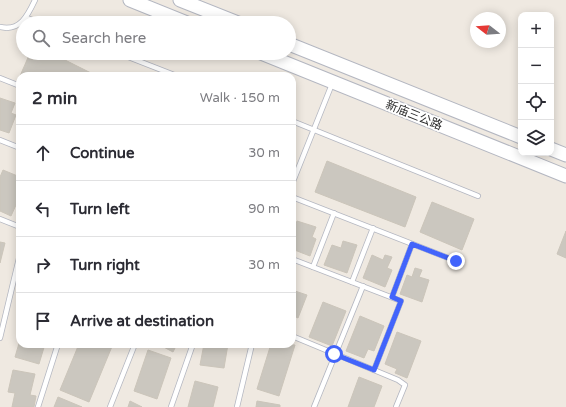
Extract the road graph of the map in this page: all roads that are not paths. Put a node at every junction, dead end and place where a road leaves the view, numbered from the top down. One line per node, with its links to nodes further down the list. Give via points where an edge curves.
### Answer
1 (36, 0): 4 (lane)
2 (130, 0): 5 (main road)
3 (180, 0): 6 (main road)
4 (28, 16)
5 (170, 16)
6 (220, 16)
7 (16, 26): 8 (lane)
8 (0, 27)
9 (296, 47): 18 (main road, 新庙三公路)
10 (136, 60): 12 (lane)
11 (278, 60): 14 (main road, 新庙三公路)
12 (167, 72)
13 (0, 78): 15 (lane)
14 (333, 82): 17 (lane); 24 (main road, 新庙三公路)
15 (16, 84)
16 (296, 123): 17 (lane)
17 (314, 130): 23 (lane); 25 (lane)
18 (518, 135)
19 (0, 140): 20 (lane)
20 (16, 146)
21 (554, 150): 22 (main road)
22 (566, 155)
23 (296, 174)
24 (566, 176)
25 (478, 196)
26 (296, 199): 27 (lane)
27 (334, 213): 30 (lane); 34 (lane)
28 (0, 219): 29 (lane)
29 (16, 225)
30 (373, 228): 31 (lane); 36 (lane)
31 (412, 244): 33 (lane); 38 (lane)
32 (296, 261): 34 (lane)
33 (456, 261)
34 (313, 267): 36 (lane)
35 (16, 271): 39 (lane)
36 (352, 282): 37 (lane)
37 (363, 286): 38 (lane); 45 (lane)
38 (392, 297): 46 (lane, via 401,301)
39 (0, 338)
40 (296, 338): 45 (lane)
41 (57, 348): 47 (lane)
42 (133, 348): 48 (lane)
43 (192, 348): 49 (lane)
44 (251, 348): 50 (lane)
45 (334, 354): 46 (lane); 51 (lane)
46 (374, 370): 52 (lane, via 405,385)
47 (38, 407)
48 (110, 407)
49 (171, 407)
50 (237, 407)
51 (314, 407)
52 (396, 407)

